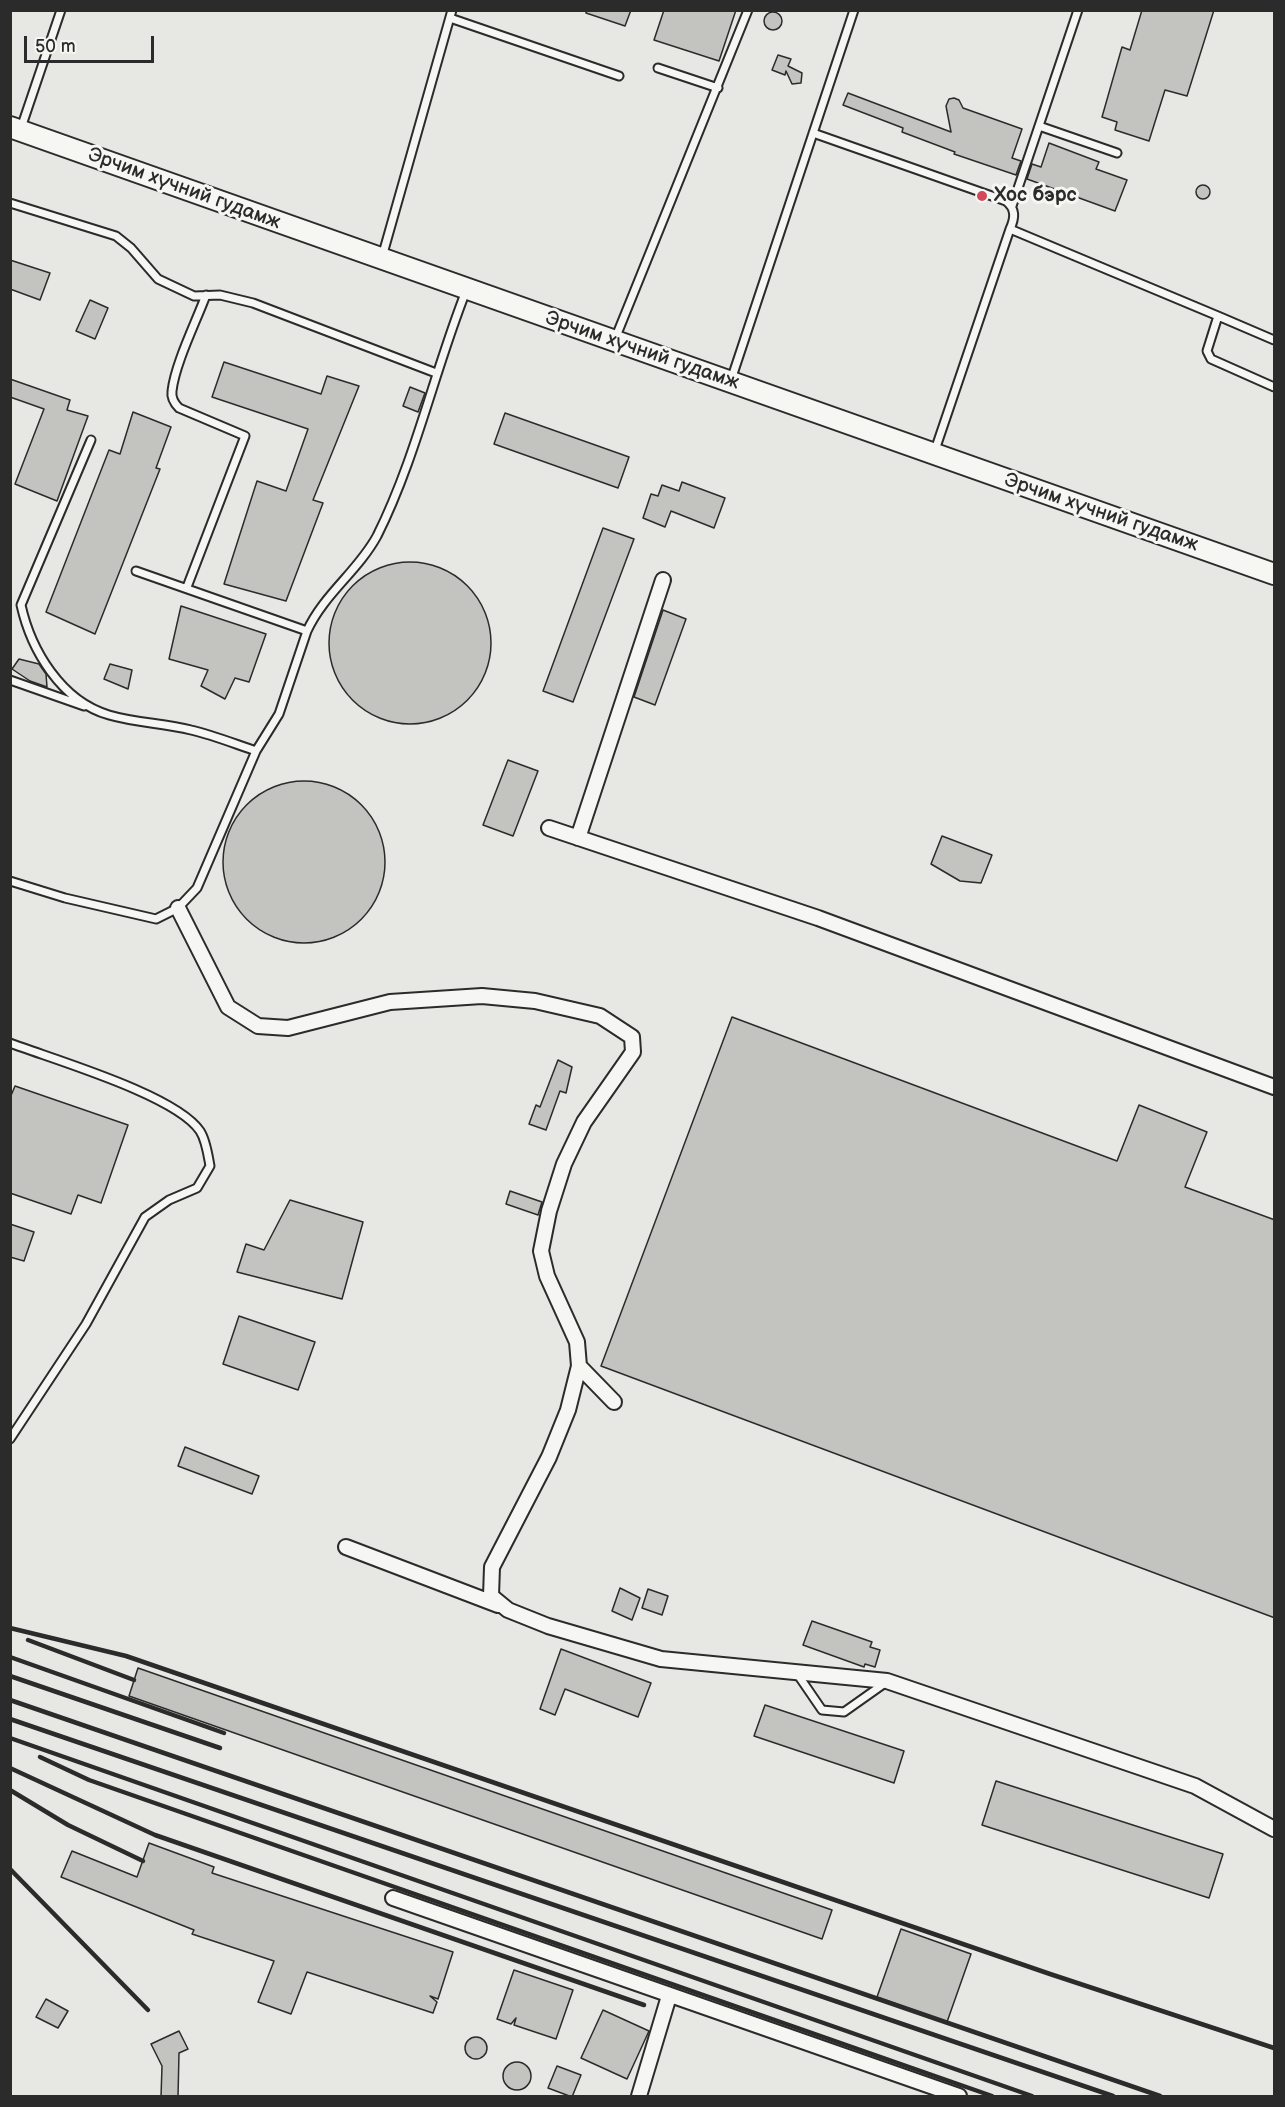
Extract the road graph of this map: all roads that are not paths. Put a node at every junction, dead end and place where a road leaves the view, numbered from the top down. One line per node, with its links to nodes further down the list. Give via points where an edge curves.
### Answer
1 (61, 10): 10 (lane)
2 (748, 10): 8 (lane)
3 (854, 10): 11 (lane)
4 (1078, 10): 9 (lane)
5 (451, 14): 7 (lane); 16 (lane)
6 (658, 68): 8 (lane)
7 (619, 76)
8 (718, 87): 21 (lane)
9 (1039, 126): 12 (lane); 14 (lane)
10 (15, 129): 16 (main road, Эрчим хүчний гудамж)
11 (813, 133): 14 (lane); 23 (lane)
12 (1117, 153)
13 (10, 203): 18 (lane, via 116,236 158,279 194,296)
14 (1012, 206): 15 (lane, via 1014,220)
15 (1010, 229): 19 (lane); 26 (lane)
16 (381, 259): 17 (main road, Эрчим хүчний гудамж)
17 (467, 289): 21 (main road, Эрчим хүчний гудамж); 22 (lane)
18 (206, 295): 22 (lane, via 253,303); 30 (lane, via 178,370 173,401 179,408 244,436)
19 (1218, 316): 20 (lane); 24 (lane, via 1207,351 1211,359)
20 (1275, 340)
21 (614, 341): 23 (main road, Эрчим хүчний гудамж)
22 (436, 372): 31 (lane, via 414,446 376,537 314,615)
23 (730, 382): 26 (main road, Эрчим хүчний гудамж)
24 (1275, 387)
25 (91, 440): 33 (lane, via 21,605 27,629 45,665 74,696)
26 (934, 454): 28 (main road, Эрчим хүчний гудамж)
27 (136, 571): 30 (lane)
28 (1275, 574)
29 (663, 580): 36 (street)
30 (187, 587): 31 (lane)
31 (307, 631): 34 (lane, via 279,714)
32 (10, 680): 33 (lane)
33 (103, 713): 34 (lane, via 191,730)
34 (256, 751): 38 (lane, via 197,888)
35 (549, 828): 36 (street)
36 (578, 838): 40 (street, via 818,918)
37 (10, 880): 38 (lane, via 65,898 156,919)
38 (178, 909): 41 (street, via 228,1007 258,1026 288,1029 390,1002 482,996 535,1001 600,1016 632,1037 633,1052 584,1122 564,1164 541,1251 547,1276 577,1342)
39 (10, 1043): 43 (lane, via 150,1096 187,1115 202,1132 210,1166 197,1188 169,1200 146,1217 86,1324)
40 (1275, 1087)
41 (579, 1366): 42 (street); 45 (street, via 549,1457 492,1567 491,1596)
42 (614, 1402)
43 (10, 1439)
44 (346, 1547): 45 (street)
45 (508, 1610): 46 (street, via 548,1626 661,1659)
46 (796, 1672): 47 (street); 47 (lane, via 822,1710 844,1712)
47 (887, 1681): 48 (street, via 1195,1786)
48 (1275, 1829)
49 (393, 1898): 50 (street)
50 (669, 1995): 51 (street); 52 (street)
51 (639, 2097)
52 (959, 2097)

